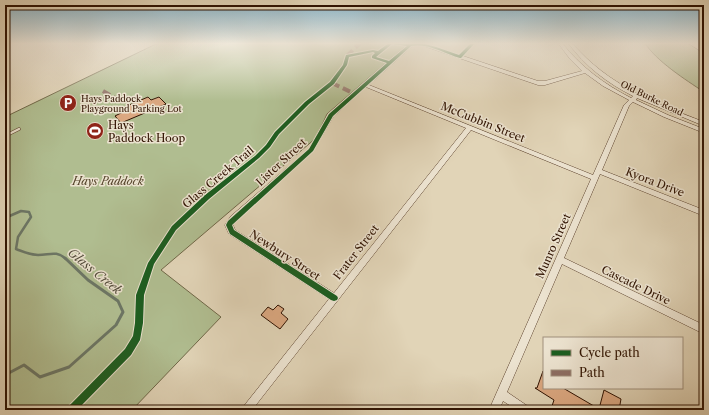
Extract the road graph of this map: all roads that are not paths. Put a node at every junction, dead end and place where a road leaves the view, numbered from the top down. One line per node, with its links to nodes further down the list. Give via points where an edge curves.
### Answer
1 (476, 62): 5 (street, via 538,83)
2 (577, 62): 5 (street, Old Burke Road)
3 (587, 62): 7 (street, Old Burke Road)
4 (390, 63): 6 (street, Lister Street)
5 (586, 71): 7 (street, Old Burke Road, via 602,82)
6 (365, 85): 9 (street, McCubbin Street); 15 (street, Lister Street, via 329,118 311,150)
7 (634, 97): 8 (street, Old Burke Road); 11 (street, Old Burke Road); 13 (street, Munro Street, via 627,105)
8 (704, 124)
9 (470, 127): 13 (street, McCubbin Street); 17 (street, Frater Street)
10 (20, 129): 12 (lane)
11 (704, 131)
12 (5, 136)
13 (596, 174): 14 (street, Kyora Drive); 16 (street, Munro Street)
14 (704, 213)
15 (229, 225): 17 (street, Newbury Street, via 232,232)
16 (559, 259): 18 (street, Cascade Drive); 19 (street, Munro Street)
17 (334, 298): 20 (street, Frater Street)
18 (704, 330)
19 (501, 394): 21 (street, Munro Street); 22 (street)
20 (246, 410)
21 (494, 410)
22 (526, 410)

